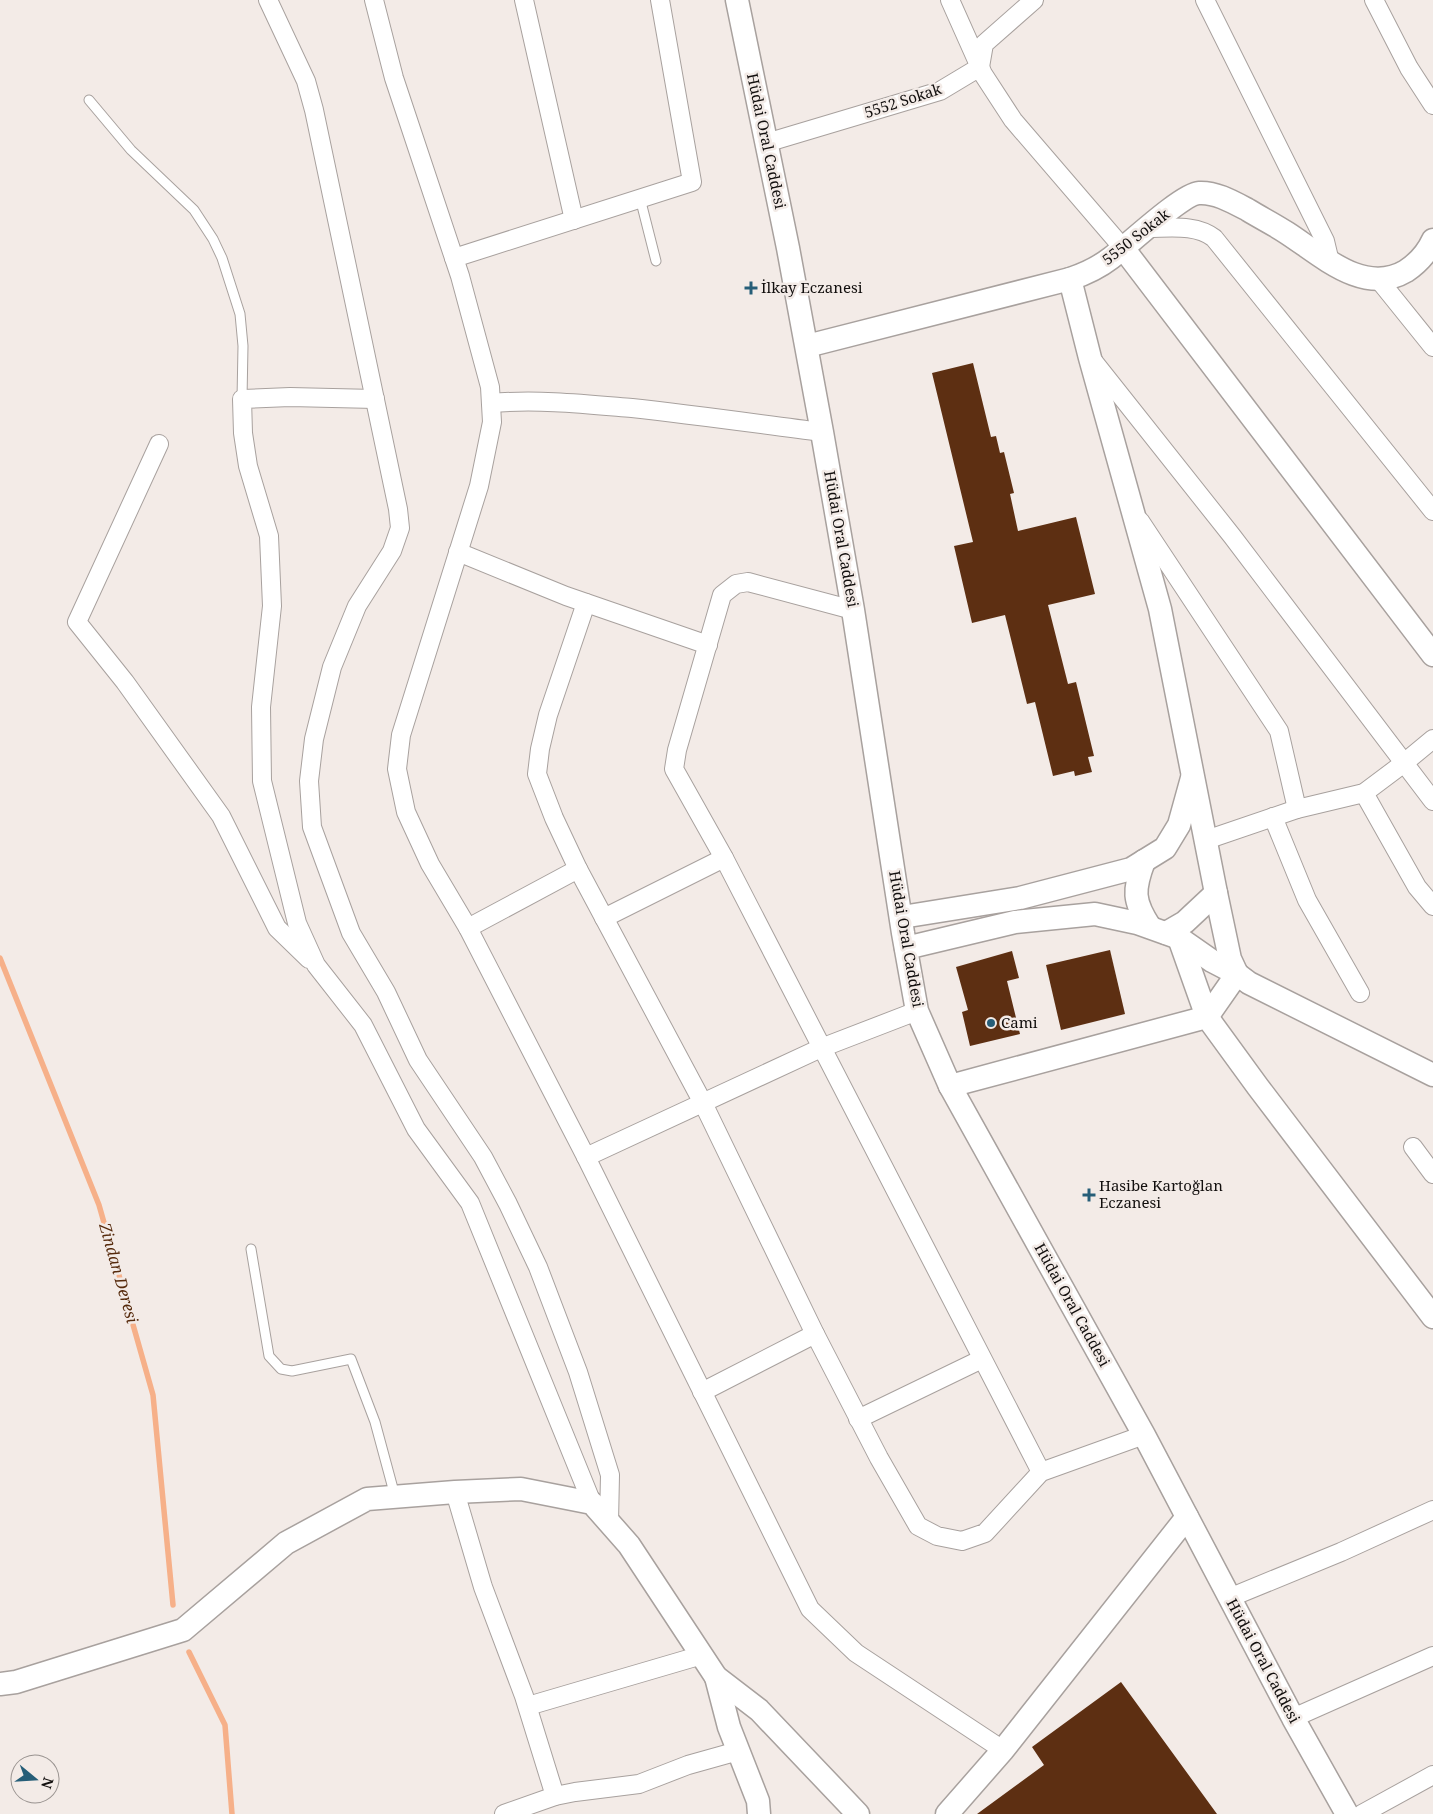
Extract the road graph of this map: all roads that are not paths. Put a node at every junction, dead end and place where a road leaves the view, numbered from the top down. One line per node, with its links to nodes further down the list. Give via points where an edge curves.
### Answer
1 (268, 0): 28 (street, via 306,81 314,110)
2 (374, 0): 19 (street, via 394,78)
3 (524, 0): 15 (street)
4 (660, 0): 14 (street, via 692,182)
5 (737, 0): 13 (street, Hüdai Oral Caddesi)
6 (950, 0): 10 (street)
7 (1034, 0): 10 (street, via 984,44)
8 (1205, 0): 21 (street, via 1325,242)
9 (1374, 0): 12 (street, via 1409,68)
10 (980, 67): 13 (street, 5552 Sokak, via 940,91); 18 (street, via 1013,120)
11 (89, 100): 27 (lane, via 132,150 189,204 214,239 240,314)
12 (1433, 105)
13 (766, 143): 24 (street, Hüdai Oral Caddesi)
14 (640, 198): 15 (street); 20 (lane)
15 (574, 220): 19 (street)
16 (1148, 228): 18 (street, 5550 Sokak); 21 (street, 5550 Sokak, via 1194,194 1219,196 1286,232); 33 (street, via 1196,229 1214,238)
17 (1433, 240): 23 (street, via 1420,260 1396,276)
18 (1123, 248): 22 (street, 5550 Sokak, via 1098,267); 38 (street)
19 (454, 258): 29 (street, via 490,387)
20 (656, 261)
21 (1330, 262): 23 (street, 5550 Sokak, via 1349,272)
22 (1070, 279): 24 (street, 5550 Sokak); 26 (street)
23 (1380, 280): 25 (street)
24 (807, 346): 30 (street, Hüdai Oral Caddesi)
25 (1433, 347)
26 (1090, 358): 32 (street); 40 (street, via 1238,544)
27 (242, 398): 28 (street); 58 (street, via 248,466 270,536 272,606 261,706 262,781 297,923)
28 (375, 399): 83 (street, via 400,528 392,551 357,606 332,667 314,739 309,781 312,827 351,933 386,992 418,1060 483,1157 538,1267 578,1372 610,1475)
29 (491, 403): 30 (street, via 524,400 578,403); 34 (street, via 492,422 479,486)
30 (822, 432): 36 (street, Hüdai Oral Caddesi)
31 (159, 444): 58 (street, via 77,622 125,682 221,816 277,928)
32 (1133, 510): 41 (street, via 1160,609); 44 (street, via 1279,731)
33 (1433, 511)
34 (458, 552): 35 (street); 55 (street, via 402,734 397,769 406,812 430,864)
35 (586, 603): 37 (street); 50 (street, via 548,715 537,774)
36 (854, 610): 37 (street, via 748,582 736,584 722,595); 53 (street, Hüdai Oral Caddesi)
37 (708, 645): 48 (street, via 674,769)
38 (1433, 655)
39 (1433, 739): 40 (street)
40 (1404, 763): 42 (street); 43 (street)
41 (1193, 774): 46 (street); 47 (street, via 1179,825)
42 (1364, 793): 44 (street); 52 (street, via 1417,887)
43 (1433, 801)
44 (1297, 809): 45 (street)
45 (1273, 817): 46 (street); 60 (street, via 1307,900)
46 (1206, 840): 47 (street); 51 (street)
47 (1165, 848): 49 (street)
48 (724, 858): 54 (street); 63 (street)
49 (1144, 861): 53 (street, via 1131,869 1020,898); 56 (street, via 1136,899 1140,912)
50 (578, 869): 54 (street); 55 (street)
51 (1216, 893): 56 (street, via 1185,922); 59 (street, via 1230,959)
52 (1433, 906)
53 (902, 917): 57 (street, Hüdai Oral Caddesi)
54 (604, 918): 66 (street)
55 (468, 928): 68 (street)
56 (1165, 933): 57 (street, via 1095,914 1014,922); 59 (street); 62 (street)
57 (906, 948): 61 (street, Hüdai Oral Caddesi)
58 (316, 965): 80 (street, via 363,1025 416,1128 470,1203)
59 (1237, 974): 62 (street); 64 (street)
60 (1360, 993)
61 (918, 1011): 63 (street); 65 (street, Hüdai Oral Caddesi)
62 (1207, 1017): 65 (street); 71 (street)
63 (821, 1048): 66 (street); 73 (street)
64 (1433, 1075)
65 (950, 1086): 76 (street, Hüdai Oral Caddesi)
66 (703, 1103): 68 (street); 72 (street)
67 (1413, 1147): 69 (street)
68 (586, 1157): 74 (street)
69 (1433, 1174)
70 (252, 1249): 79 (lane, via 269,1356 281,1369 292,1371 351,1360 375,1422)
71 (1433, 1317)
72 (814, 1334): 74 (street); 75 (street)
73 (982, 1359): 75 (street); 77 (street)
74 (702, 1392): 91 (street, via 810,1609 856,1652)
75 (858, 1419): 77 (street, via 918,1526 937,1536 962,1541 985,1533)
76 (1144, 1435): 77 (street); 82 (street, Hüdai Oral Caddesi)
77 (1041, 1472)
78 (455, 1492): 79 (street); 80 (street, via 521,1489); 89 (street, via 482,1587)
79 (395, 1496): 88 (street, via 367,1499 286,1543 183,1630 16,1682)
80 (592, 1503): 83 (street)
81 (1433, 1510): 84 (street)
82 (1187, 1517): 84 (street, Hüdai Oral Caddesi); 91 (street)
83 (609, 1522): 85 (street, via 629,1545)
84 (1229, 1598): 90 (street, Hüdai Oral Caddesi)
85 (702, 1655): 87 (street); 89 (street)
86 (1433, 1656): 90 (street)
87 (716, 1677): 92 (street); 97 (street, via 759,1710)
88 (0, 1684)
89 (528, 1706): 94 (street)
90 (1293, 1718): 99 (street, Hüdai Oral Caddesi)
91 (1003, 1750): 98 (street)
92 (738, 1751): 94 (street, via 688,1765 639,1784); 96 (street, via 758,1801)
93 (1433, 1776): 100 (street)
94 (555, 1796): 95 (street)
95 (504, 1814)
96 (759, 1814)
97 (858, 1814)
98 (947, 1814)
99 (1347, 1814)
100 (1362, 1814)

